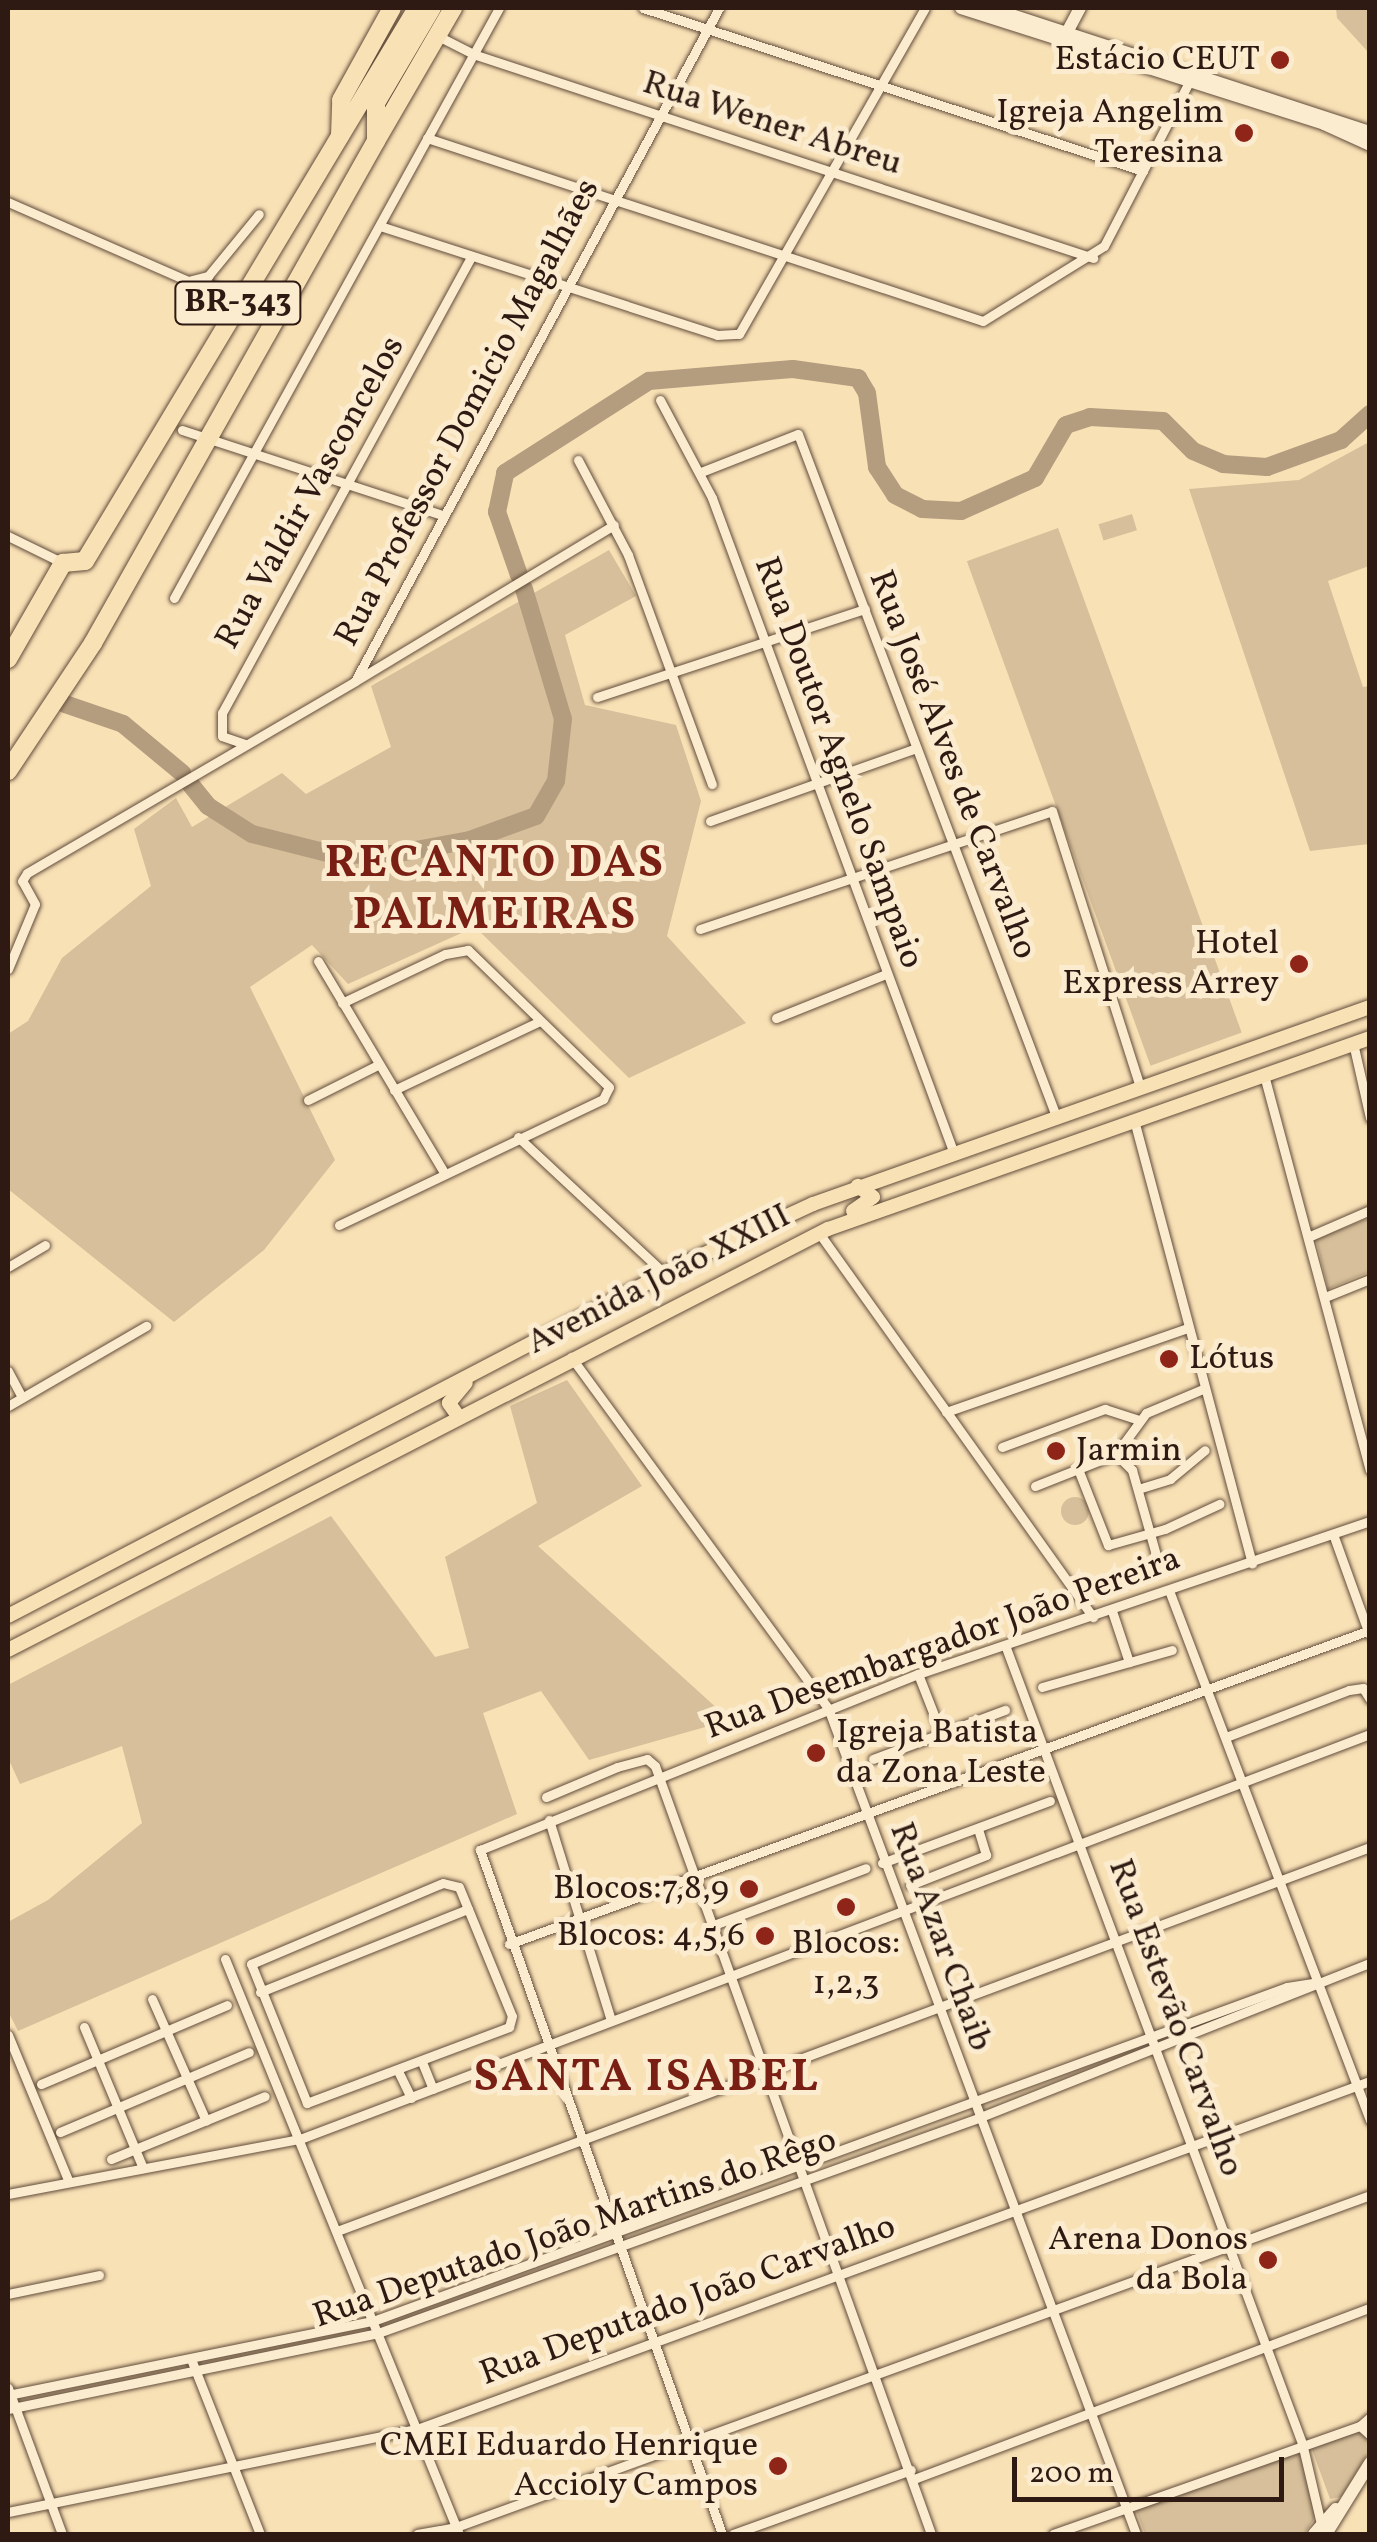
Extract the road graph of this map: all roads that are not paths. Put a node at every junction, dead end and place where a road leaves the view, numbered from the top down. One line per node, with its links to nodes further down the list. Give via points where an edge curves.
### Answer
1 (392, 8): 21 (highway, via 341,100)
2 (417, 8): 15 (highway, BR-343)
3 (432, 8): 15 (highway, BR-343)
4 (454, 8): 13 (highway)
5 (499, 8): 16 (street)
6 (643, 8): 12 (street)
7 (718, 8): 12 (street, Rua Professor Domicio Magalhães)
8 (925, 8): 18 (street)
9 (961, 8): 14 (main road)
10 (990, 8): 14 (main road)
11 (1080, 8): 14 (main road)
12 (707, 28): 18 (street); 19 (street, Rua Professor Domicio Magalhães)
13 (438, 36): 16 (street, Rua Wener Abreu); 23 (highway)
14 (1065, 36): 17 (main road)
15 (398, 51): 21 (highway, BR-343); 23 (highway, BR-343 / BR-343, via 376,104)
16 (473, 54): 19 (street, Rua Wener Abreu); 22 (street)
17 (1192, 77): 20 (main road); 24 (main road); 25 (street)
18 (880, 85): 25 (street); 26 (street)
19 (660, 117): 26 (street, Rua Wener Abreu); 27 (street, Rua Professor Domicio Magalhães)
20 (1370, 132)
21 (340, 136): 36 (highway, BR-343)
22 (426, 138): 27 (street); 30 (street)
23 (376, 142): 39 (highway, BR-343)
24 (1370, 146)
25 (1143, 171): 33 (street)
26 (832, 172): 32 (street); 33 (street, Rua Wener Abreu)
27 (613, 200): 32 (street); 35 (street, Rua Professor Domicio Magalhães)
28 (8, 202): 34 (street, via 144,266)
29 (259, 214): 34 (street)
30 (380, 226): 31 (street); 40 (street)
31 (472, 256): 35 (street); 43 (street, Rua Valdir Vasconcelos)
32 (786, 256): 33 (street, via 975,320 1004,312); 35 (street, via 744,330 717,336)
33 (1093, 258)
34 (202, 280): 36 (street)
35 (566, 285): 44 (street, Rua Professor Domicio Magalhães)
36 (239, 302): 47 (highway, BR-343, via 85,560)
37 (660, 400): 42 (street, Rua Doutor Agnelo Sampaio)
38 (182, 430): 39 (street)
39 (206, 438): 40 (street); 57 (highway, BR-343)
40 (256, 454): 43 (street); 48 (street)
41 (578, 460): 45 (street)
42 (700, 472): 49 (street, Rua José Alves de Carvalho, via 798,434); 50 (street, Rua Doutor Agnelo Sampaio)
43 (348, 486): 44 (street); 55 (street, Rua Valdir Vasconcelos, via 218,723 222,736)
44 (442, 515): 53 (street, Rua Professor Domicio Magalhães)
45 (614, 524): 52 (street); 53 (street)
46 (8, 536): 47 (street)
47 (63, 563): 51 (highway)
48 (174, 598)
49 (865, 609): 50 (street); 56 (street, Rua José Alves de Carvalho)
50 (764, 641): 52 (street); 59 (street, Rua Doutor Agnelo Sampaio)
51 (8, 659)
52 (672, 672): 54 (street); 58 (street)
53 (355, 681): 55 (street, Rua Professor Domicio Magalhães)
54 (597, 698)
55 (245, 744): 65 (street, Rua Professor Domicio Magalhães, via 27,874 22,882 35,904)
56 (916, 748): 59 (street); 61 (street, Rua José Alves de Carvalho)
57 (8, 772)
58 (712, 784)
59 (817, 784): 60 (street); 62 (street, Rua Doutor Agnelo Sampaio)
60 (710, 821)
61 (952, 843): 62 (street); 74 (street, via 1052,812); 77 (street, Rua José Alves de Carvalho)
62 (849, 879): 63 (street); 66 (street, Rua Doutor Agnelo Sampaio)
63 (700, 929)
64 (318, 962): 67 (street)
65 (8, 969)
66 (886, 974): 69 (street); 81 (street, Rua Doutor Agnelo Sampaio)
67 (342, 1003): 70 (street, via 445,954 468,950); 72 (street)
68 (1362, 1010): 71 (main road); 74 (main road, Avenida João XXIII)
69 (776, 1018)
70 (540, 1021): 75 (street); 80 (street, via 603,1076 608,1092)
71 (1362, 1040): 73 (main road, Avenida João XXIII); 78 (street)
72 (378, 1065): 75 (street); 76 (street)
73 (1264, 1075): 79 (main road, Avenida João XXIII); 88 (street)
74 (1140, 1087): 77 (main road, Avenida João XXIII)
75 (394, 1090): 82 (street)
76 (308, 1100)
77 (1056, 1116): 81 (main road, Avenida João XXIII)
78 (1370, 1118)
79 (1134, 1120): 84 (main road, Avenida João XXIII); 95 (street)
80 (518, 1137): 82 (street); 91 (street)
81 (953, 1151): 83 (main road, Avenida João XXIII); 84 (main road, via 906,1177 905,1191)
82 (443, 1170): 86 (street)
83 (858, 1186): 87 (main road, via 871,1192 872,1201); 91 (main road, Avenida João XXIII)
84 (917, 1195): 87 (main road, Avenida João XXIII)
85 (1370, 1210): 88 (street)
86 (340, 1225)
87 (824, 1231): 96 (main road, Avenida João XXIII); 102 (street)
88 (1308, 1237): 93 (street)
89 (45, 1245): 90 (street)
90 (8, 1267)
91 (665, 1274): 98 (main road, Avenida João XXIII)
92 (1370, 1279): 93 (street)
93 (1324, 1298): 109 (street)
94 (146, 1326): 100 (street)
95 (1188, 1328): 99 (street); 102 (street)
96 (571, 1358): 103 (main road, Avenida João XXIII); 131 (street, Rua Azar Chaib)
97 (8, 1371): 100 (street)
98 (473, 1375): 103 (main road, via 450,1400); 120 (main road, Avenida João XXIII)
99 (1203, 1388): 104 (street); 116 (street)
100 (22, 1398): 101 (street)
101 (8, 1406)
102 (946, 1412): 121 (street)
103 (458, 1416): 124 (main road, Avenida João XXIII)
104 (1138, 1420): 105 (street, via 1105,1409); 107 (street)
105 (1002, 1447)
106 (1205, 1450): 111 (street, via 1170,1479)
107 (1116, 1454): 108 (street); 111 (street, via 1130,1465)
108 (1078, 1469): 110 (street); 115 (street, via 1104,1544)
109 (1370, 1470)
110 (1035, 1486)
111 (1138, 1489): 115 (street)
112 (1220, 1504): 115 (street)
113 (1370, 1521): 114 (street, Rua Desembargador João Pereira)
114 (1333, 1534): 116 (street, Rua Desembargador João Pereira); 122 (street)
115 (1148, 1535): 117 (street)
116 (1252, 1564): 118 (street, Rua Desembargador João Pereira)
117 (1160, 1569)
118 (1170, 1593): 119 (street, Rua Desembargador João Pereira); 129 (street)
119 (1112, 1611): 121 (street, Rua Desembargador João Pereira); 126 (street)
120 (8, 1616)
121 (1093, 1617): 123 (street, Rua Desembargador João Pereira)
122 (1369, 1632): 129 (street)
123 (1005, 1646): 127 (street, Rua Desembargador João Pereira); 136 (street, Rua Estevão Carvalho)
124 (8, 1650)
125 (1172, 1650): 126 (street)
126 (1129, 1662): 128 (street)
127 (918, 1674): 131 (street, Rua Desembargador João Pereira); 133 (street)
128 (1042, 1687)
129 (1210, 1691): 135 (street); 136 (street)
130 (1370, 1699): 135 (street, via 1363,1688 1350,1690)
131 (828, 1708): 138 (street, Rua Desembargador João Pereira); 142 (street, Rua Azar Chaib)
132 (1006, 1710): 133 (street)
133 (940, 1734): 137 (street)
134 (1370, 1734): 139 (street)
135 (1226, 1737): 139 (street)
136 (1046, 1749): 142 (street); 145 (street, Rua Estevão Carvalho)
137 (874, 1758)
138 (659, 1776): 140 (street, via 647,1759); 143 (street, Rua Desembargador João Pereira); 149 (street)
139 (1241, 1784): 145 (street); 150 (street)
140 (546, 1797)
141 (1050, 1800): 144 (street)
142 (866, 1818): 147 (street, Rua Azar Chaib); 149 (street)
143 (550, 1820): 154 (street); 157 (street, Rua Desembargador João Pereira, via 482,1847 481,1864)
144 (978, 1828): 147 (street); 151 (street, via 986,1855)
145 (1081, 1842): 153 (street); 156 (street, Rua Estevão Carvalho)
146 (1370, 1847): 150 (street)
147 (882, 1863): 153 (street, Rua Azar Chaib)
148 (866, 1868): 155 (street)
149 (694, 1878): 154 (street); 155 (street)
150 (1279, 1880): 156 (street); 161 (street)
151 (910, 1885)
152 (468, 1910): 162 (street); 162 (street, via 459,1888 443,1883 257,1958 251,1971); 175 (street, via 512,2016 509,2027)
153 (899, 1910): 160 (street); 165 (street, Rua Azar Chaib)
154 (583, 1919): 157 (street); 166 (street)
155 (711, 1926): 160 (street)
156 (1115, 1942): 165 (street); 169 (street, Rua Estevão Carvalho)
157 (509, 1944): 171 (street)
158 (226, 1959): 191 (street)
159 (1370, 1963): 161 (street)
160 (728, 1972): 166 (street); 177 (street)
161 (1318, 1982): 169 (street, Rua Deputado João Martins do Rêgo); 172 (street, Rua Deputado João Martins do Rêgo); 181 (street)
162 (260, 1992): 176 (street, via 307,2104)
163 (152, 1998): 168 (street)
164 (227, 2005): 168 (street)
165 (937, 2006): 177 (street); 186 (street, Rua Azar Chaib)
166 (610, 2016): 171 (street)
167 (84, 2027): 174 (street)
168 (166, 2031): 174 (street); 178 (street)
169 (1151, 2036): 172 (street, Rua Estevão Carvalho); 186 (street, Rua Deputado João Martins do Rêgo)
170 (8, 2039): 198 (street)
171 (545, 2042): 182 (street); 192 (street)
172 (1157, 2050): 187 (street, Rua Deputado João Martins do Rêgo); 193 (street, Rua Estevão Carvalho)
173 (249, 2052): 178 (street)
174 (98, 2060): 180 (street); 185 (street)
175 (422, 2062): 176 (street); 182 (street)
176 (398, 2071): 184 (street)
177 (762, 2071): 192 (street); 197 (street)
178 (188, 2078): 185 (street); 189 (street)
179 (1370, 2082): 181 (street, Rua Deputado João Carvalho)
180 (41, 2084)
181 (1357, 2086): 188 (street); 193 (street, Rua Deputado João Carvalho)
182 (432, 2090): 184 (street)
183 (265, 2096): 189 (street)
184 (411, 2098): 191 (street)
185 (120, 2106): 190 (street); 194 (street)
186 (974, 2106): 187 (street, Rua Azar Chaib); 197 (street, Rua Deputado João Martins do Rêgo)
187 (978, 2118): 199 (street, Rua Deputado João Martins do Rêgo); 202 (street, Rua Azar Chaib)
188 (1370, 2120)
189 (206, 2121): 194 (street)
190 (60, 2132)
191 (300, 2139): 196 (street); 203 (street)
192 (580, 2139): 203 (street); 204 (street)
193 (1193, 2147): 202 (street, Rua Deputado João Carvalho); 205 (street, Rua Estevão Carvalho)
194 (140, 2149): 195 (street); 196 (street)
195 (112, 2159)
196 (143, 2168): 198 (street)
197 (798, 2169): 199 (street); 204 (street, Rua Deputado João Martins do Rêgo)
198 (68, 2182): 200 (street)
199 (803, 2182): 206 (street, Rua Deputado João Martins do Rêgo); 207 (street)
200 (8, 2194)
201 (1370, 2194): 205 (street)
202 (1013, 2212): 207 (street, Rua Deputado João Carvalho); 211 (street, Rua Azar Chaib)
203 (337, 2231): 212 (street)
204 (615, 2235): 206 (street); 212 (street, Rua Deputado João Martins do Rêgo)
205 (1230, 2246): 211 (street); 215 (street, Rua Estevão Carvalho)
206 (621, 2248): 213 (street, Rua Deputado João Martins do Rêgo); 214 (street)
207 (837, 2275): 214 (street, Rua Deputado João Carvalho); 218 (street)
208 (99, 2276): 209 (street)
209 (8, 2294)
210 (1370, 2308): 215 (street)
211 (1051, 2310): 218 (street); 221 (street, Rua Azar Chaib)
212 (373, 2321): 213 (street); 216 (street, Rua Deputado João Martins do Rêgo)
213 (378, 2333): 217 (street, Rua Deputado João Martins do Rêgo); 224 (street)
214 (656, 2346): 224 (street, Rua Deputado João Carvalho); 226 (street)
215 (1267, 2346): 221 (street); 227 (street, Rua Estevão Carvalho)
216 (191, 2359): 217 (street); 219 (street, Rua Deputado João Martins do Rêgo)
217 (198, 2374): 220 (street, Rua Deputado João Martins do Rêgo); 229 (street)
218 (874, 2376): 226 (street); 230 (street)
219 (8, 2393): 220 (street)
220 (11, 2408): 232 (street)
221 (1090, 2411): 230 (street); 234 (street, Rua Azar Chaib)
222 (1370, 2417): 223 (street)
223 (1360, 2426): 225 (street); 227 (street)
224 (417, 2429): 229 (street, Rua Deputado João Carvalho); 236 (street)
225 (1370, 2436)
226 (690, 2443): 236 (street); 241 (street)
227 (1302, 2443): 231 (street, Rua Estevão Carvalho); 234 (street)
228 (1370, 2463): 233 (main road)
229 (236, 2466): 232 (street, Rua Deputado João Carvalho); 239 (street)
230 (912, 2474): 242 (street); 243 (street)
231 (1318, 2498): 233 (street, via 1324,2506); 237 (street, Rua Estevão Carvalho)
232 (50, 2503): 235 (street, Rua Deputado João Carvalho); 238 (street)
233 (1341, 2504): 237 (main road)
234 (1126, 2508): 244 (street); 245 (street, Rua Azar Chaib)
235 (8, 2512)
236 (457, 2530): 240 (street)
237 (1320, 2531)
238 (62, 2534)
239 (260, 2534)
240 (417, 2534)
241 (722, 2534)
242 (733, 2534)
243 (932, 2534)
244 (1053, 2534)
245 (1136, 2534)

